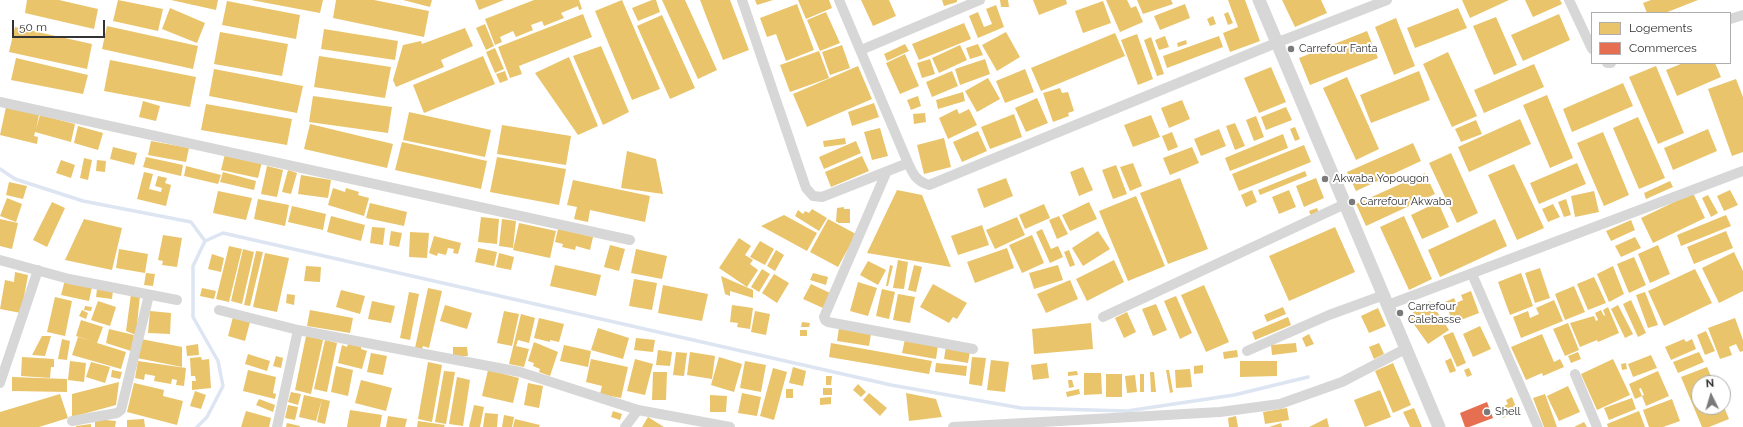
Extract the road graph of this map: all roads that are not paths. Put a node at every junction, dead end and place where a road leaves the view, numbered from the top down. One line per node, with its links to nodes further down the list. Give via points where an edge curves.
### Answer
1 (742, 0): 15 (street, via 806,188 813,196 822,197)
2 (839, 0): 11 (street)
3 (980, 0): 11 (street)
4 (1259, 0): 9 (street)
5 (1387, 0): 9 (street)
6 (1569, 0): 10 (street)
7 (1743, 15): 8 (street)
8 (1731, 19)
9 (1276, 43): 13 (street, via 929,184 914,177); 16 (street)
10 (1591, 47)
11 (861, 50): 13 (street)
12 (0, 102): 17 (street)
13 (908, 163): 15 (street)
14 (1743, 171): 20 (street)
15 (886, 173): 28 (street, via 824,317 825,320)
16 (1345, 204): 23 (street); 25 (street)
17 (630, 240)
18 (0, 260): 19 (street)
19 (38, 270): 21 (street); 31 (street)
20 (1472, 274): 23 (street); 39 (street)
21 (149, 295): 22 (street); 33 (street, via 121,410 118,413)
22 (177, 300)
23 (1386, 300): 27 (street); 29 (street, via 1329,316)
24 (219, 310): 26 (street)
25 (1104, 317)
26 (298, 330): 32 (street, via 520,372); 34 (street)
27 (1407, 348): 37 (street, via 1342,382 1280,404 1220,412); 38 (street)
28 (973, 349)
29 (1247, 351)
30 (1574, 374): 40 (street)
31 (0, 384)
32 (638, 410): 35 (street); 36 (street)
33 (72, 421)
34 (277, 427)
35 (625, 427)
36 (730, 427)
37 (956, 427)
38 (1439, 427)
39 (1538, 427)
40 (1597, 427)

